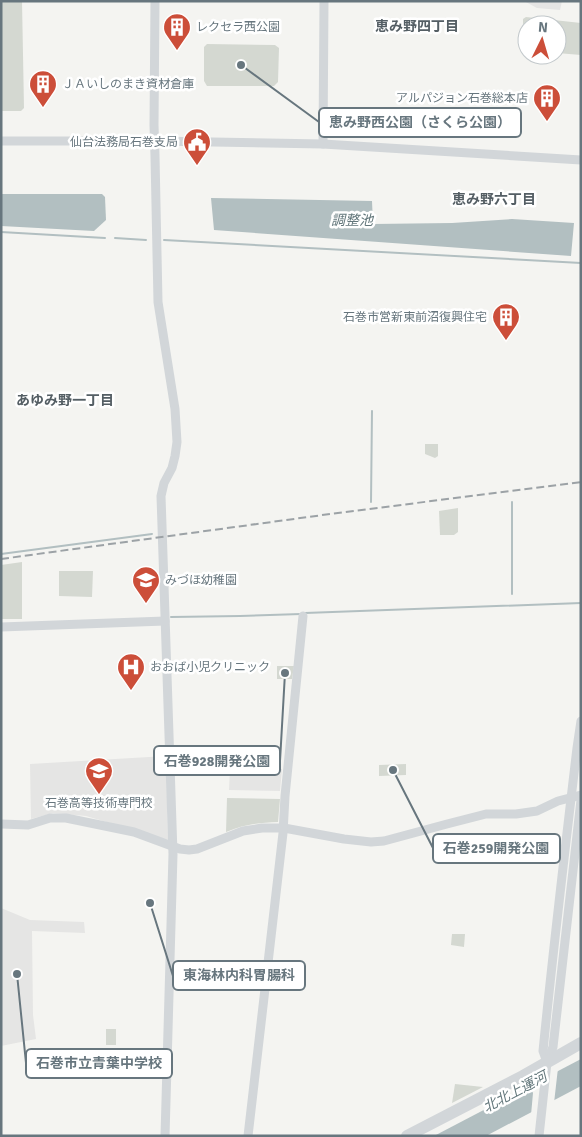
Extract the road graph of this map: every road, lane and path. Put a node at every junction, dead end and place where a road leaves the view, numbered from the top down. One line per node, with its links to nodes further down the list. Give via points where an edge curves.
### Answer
1 (155, 1): 4 (street)
2 (324, 1): 5 (street)
3 (1, 141): 4 (street)
4 (155, 141): 5 (street); 8 (street, via 158,302 177,427 175,456 161,496)
5 (322, 144): 6 (street)
6 (581, 160)
7 (303, 616): 15 (street)
8 (165, 621): 9 (street); 16 (street)
9 (1, 627)
10 (581, 721): 12 (street)
11 (581, 795): 12 (street)
12 (571, 798): 15 (street, via 537,811 481,815 384,842 355,841); 18 (street, via 543,1051)
13 (581, 800): 18 (street, via 552,1047)
14 (1, 824): 16 (street, via 28,825 50,818 66,818 134,832)
15 (284, 828): 16 (street, via 254,828 197,849); 20 (street)
16 (173, 846): 19 (street)
17 (581, 1043): 18 (highway)
18 (547, 1066): 21 (highway); 22 (street)
19 (165, 1136)
20 (248, 1136)
21 (407, 1136)
22 (539, 1136)

